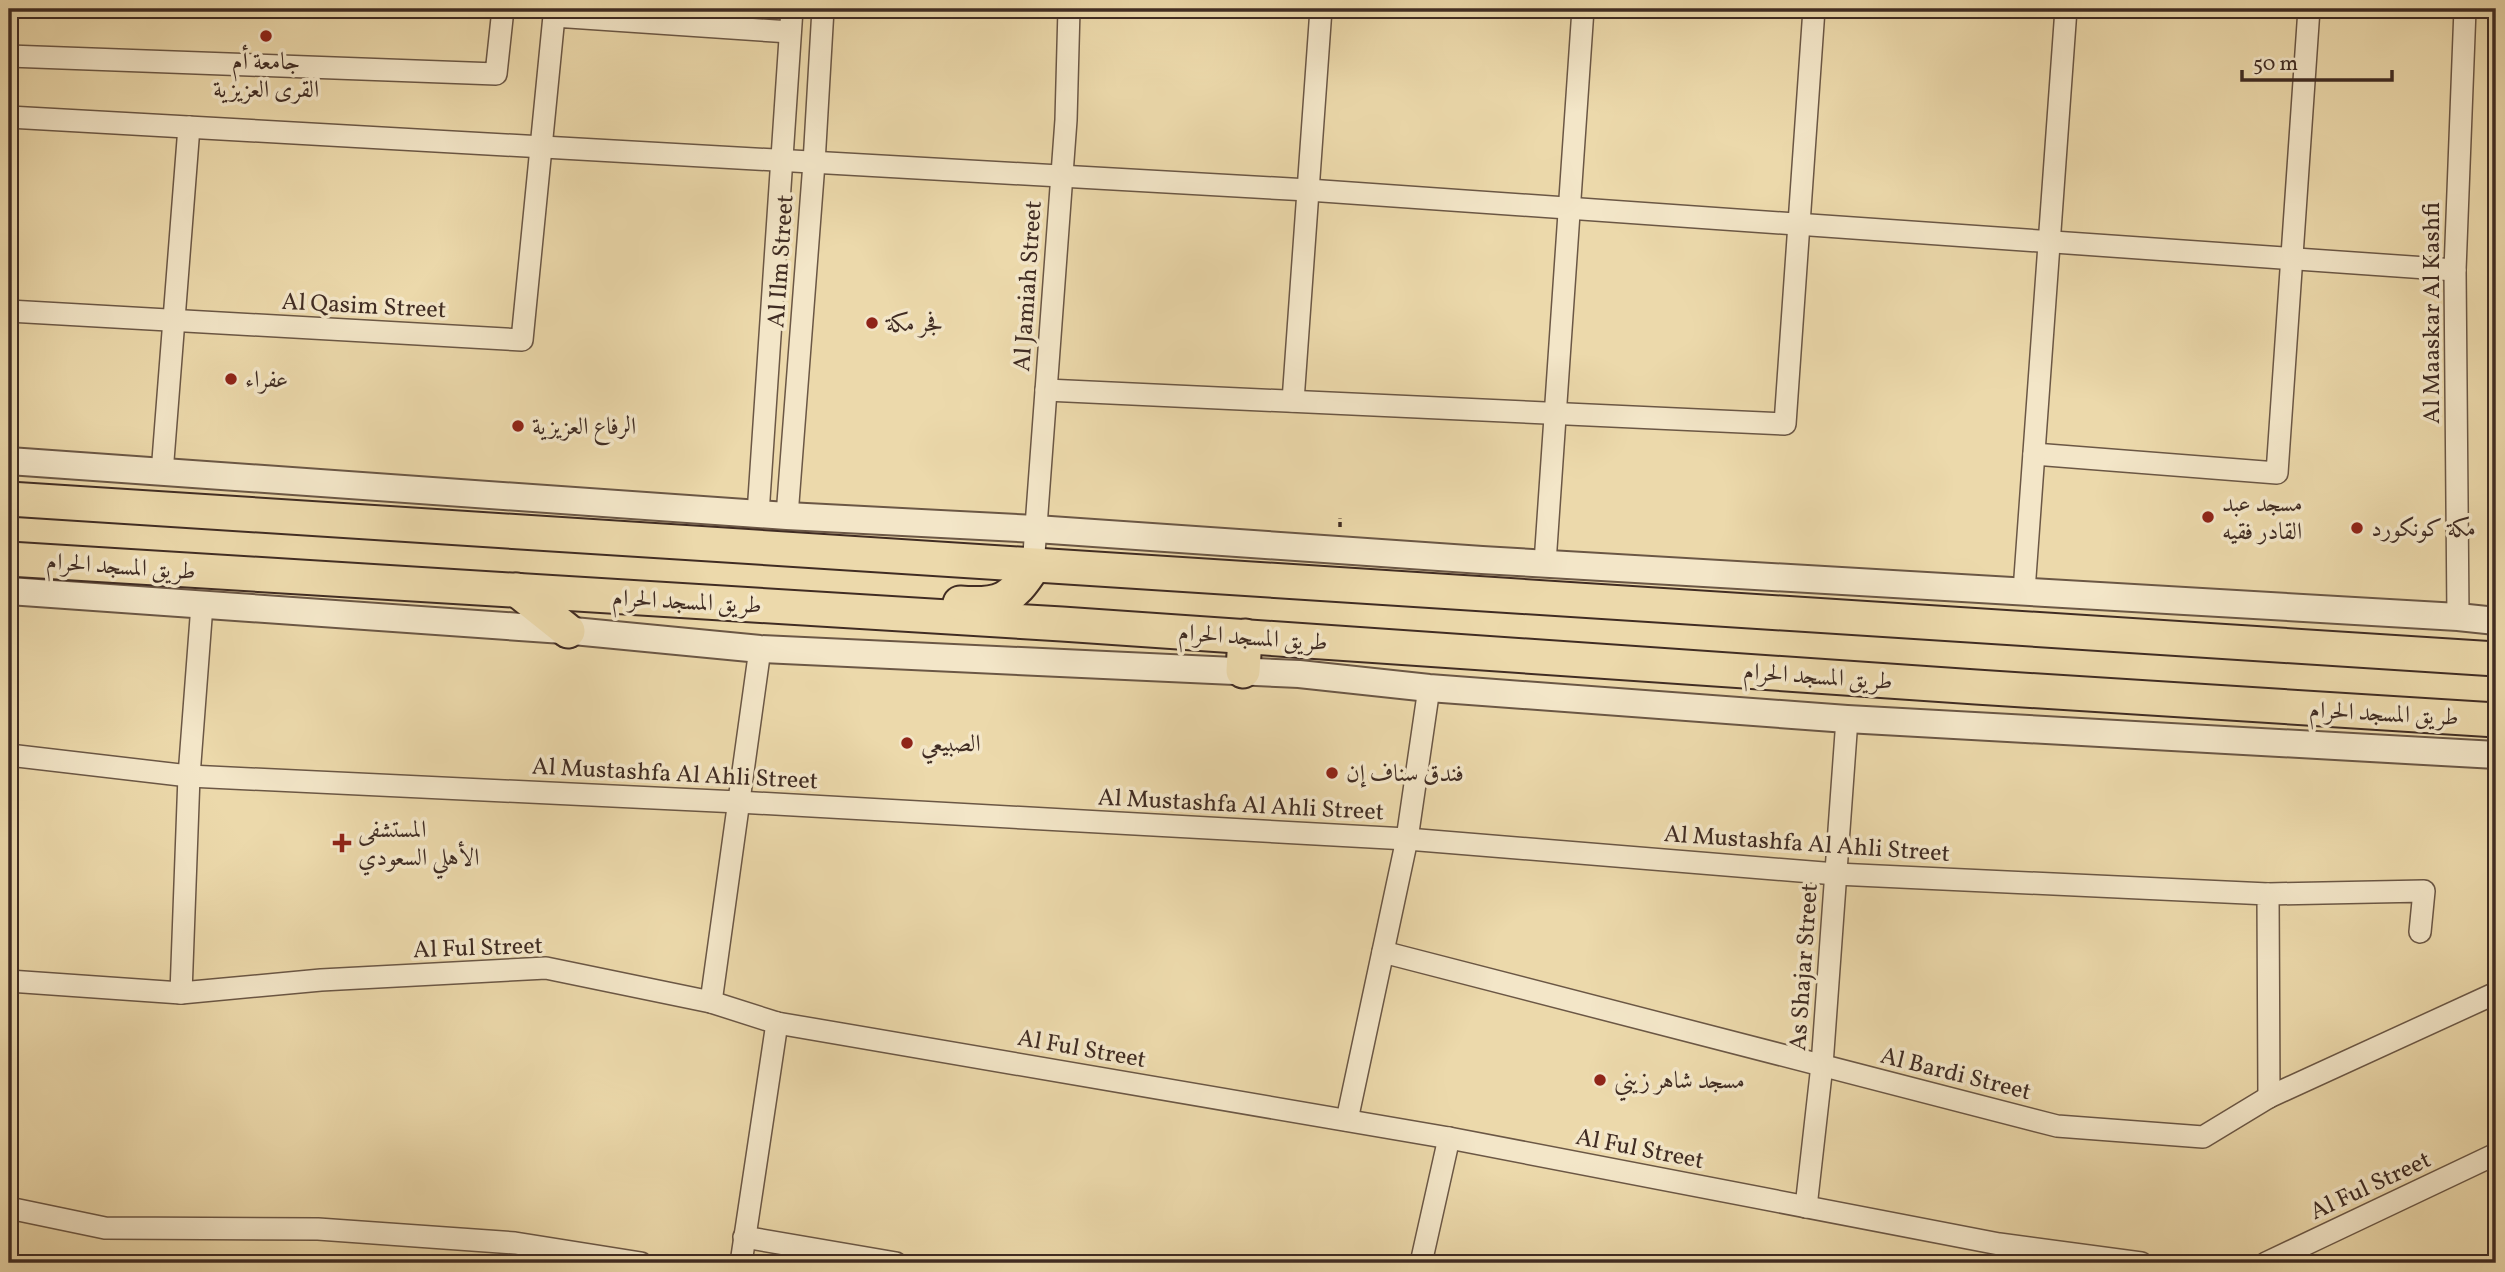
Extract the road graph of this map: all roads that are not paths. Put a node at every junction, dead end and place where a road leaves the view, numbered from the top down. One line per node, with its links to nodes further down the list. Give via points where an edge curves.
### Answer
1 (503, 9): 12 (street, via 496,74)
2 (792, 9): 11 (street, Al Ilm Street)
3 (823, 9): 17 (street, Al Ilm Street)
4 (1069, 9): 18 (street, Al Jamiah Street)
5 (1321, 9): 19 (street)
6 (1583, 9): 20 (street)
7 (1814, 9): 21 (street)
8 (2066, 9): 22 (street)
9 (2309, 9): 23 (street)
10 (2465, 9): 24 (street, Al Maaskar Al Kashfi)
11 (790, 32): 15 (street, via 554,16); 16 (street, Al Ilm Street)
12 (9, 56)
13 (9, 117): 14 (street)
14 (189, 127): 15 (street); 26 (street)
15 (542, 148): 16 (street); 26 (street, Al Qasim Street, via 522,340)
16 (782, 161): 17 (street); 36 (street, Al Ilm Street)
17 (814, 163): 18 (street); 37 (street, Al Ilm Street)
18 (1061, 177): 19 (street); 27 (street, Al Jamiah Street)
19 (1308, 190): 20 (street); 28 (street)
20 (1570, 209): 21 (street); 29 (street)
21 (1799, 225): 22 (street); 29 (street, via 1785,424)
22 (2049, 242): 23 (street); 30 (street)
23 (2292, 259): 24 (street); 30 (street, via 2277,473)
24 (2455, 271): 49 (street, Al Maaskar Al Kashfi)
25 (9, 311): 26 (street, Al Qasim Street)
26 (174, 320): 33 (street)
27 (1046, 390): 28 (street); 38 (street, Al Jamiah Street)
28 (1293, 401): 29 (street)
29 (1556, 413): 41 (street)
30 (2034, 454): 45 (street)
31 (9, 461): 32 (street)
32 (91, 469): 33 (street); 35 (street)
33 (162, 473): 36 (street)
34 (9, 499): 35 (main road)
35 (87, 504): 42 (main road)
36 (758, 514): 37 (street)
37 (787, 516): 38 (street)
38 (1036, 529): 40 (street); 42 (street, Al Jamiah Street)
39 (9, 559): 43 (main road, طريق المسجد الحرام)
40 (1482, 560): 41 (street); 46 (street)
41 (1545, 563): 45 (street)
42 (1033, 567): 46 (main road); 47 (main road, via 1019,589 989,605 782,590)
43 (517, 590): 47 (main road, طريق المسجد الحرام); 51 (main road)
44 (9, 591): 48 (street)
45 (2024, 591): 49 (street)
46 (1479, 595): 54 (main road)
47 (740, 604): 52 (main road, طريق المسجد الحرام)
48 (202, 606): 51 (street); 63 (street)
49 (2458, 617): 50 (street)
50 (2496, 621)
51 (568, 631): 53 (street)
52 (1245, 636): 55 (main road); 57 (main road, طريق المسجد الحرام)
53 (760, 649): 55 (street); 64 (street)
54 (2496, 659)
55 (1243, 671): 56 (street)
56 (1429, 688): 58 (street); 65 (street)
57 (2383, 714): 59 (main road, طريق المسجد الحرام); 60 (street)
58 (1847, 719): 60 (street); 66 (street, As Shajar Street)
59 (2496, 720)
60 (2381, 749): 62 (street)
61 (9, 755): 63 (street, Al Mustashfa Al Ahli Street)
62 (2496, 755)
63 (189, 776): 64 (street, Al Mustashfa Al Ahli Street); 71 (street)
64 (738, 802): 65 (street, Al Mustashfa Al Ahli Street); 73 (street)
65 (1407, 839): 66 (street, Al Mustashfa Al Ahli Street); 69 (street)
66 (1836, 874): 67 (street, Al Mustashfa Al Ahli Street); 75 (street, As Shajar Street)
67 (2268, 894): 68 (street, Al Mustashfa Al Ahli Street, via 2424,891); 76 (street)
68 (2420, 932)
69 (1383, 952): 75 (street, Al Bardi Street); 77 (street)
70 (9, 981): 71 (street, Al Ful Street)
71 (181, 993): 73 (street, Al Ful Street, via 545,968)
72 (2496, 993): 76 (street, Al Bardi Street)
73 (711, 1002): 74 (street, Al Ful Street)
74 (777, 1023): 77 (street, Al Ful Street); 82 (street)
75 (1822, 1065): 76 (street, Al Bardi Street, via 2057,1126 2203,1138); 80 (street, As Shajar Street)
76 (2269, 1097)
77 (1347, 1120): 78 (street, Al Ful Street)
78 (1449, 1138): 80 (street, Al Ful Street); 88 (street)
79 (2496, 1154): 91 (street, Al Ful Street)
80 (1807, 1207): 83 (street, Al Ful Street)
81 (9, 1208): 84 (street, via 105,1228 318,1228)
82 (744, 1237): 86 (street); 87 (street)
83 (1999, 1244): 89 (street); 90 (street, Al Ful Street)
84 (508, 1253): 85 (street)
85 (641, 1263)
86 (741, 1263)
87 (896, 1263)
88 (1422, 1263)
89 (1988, 1263)
90 (2141, 1263)
91 (2266, 1263)

